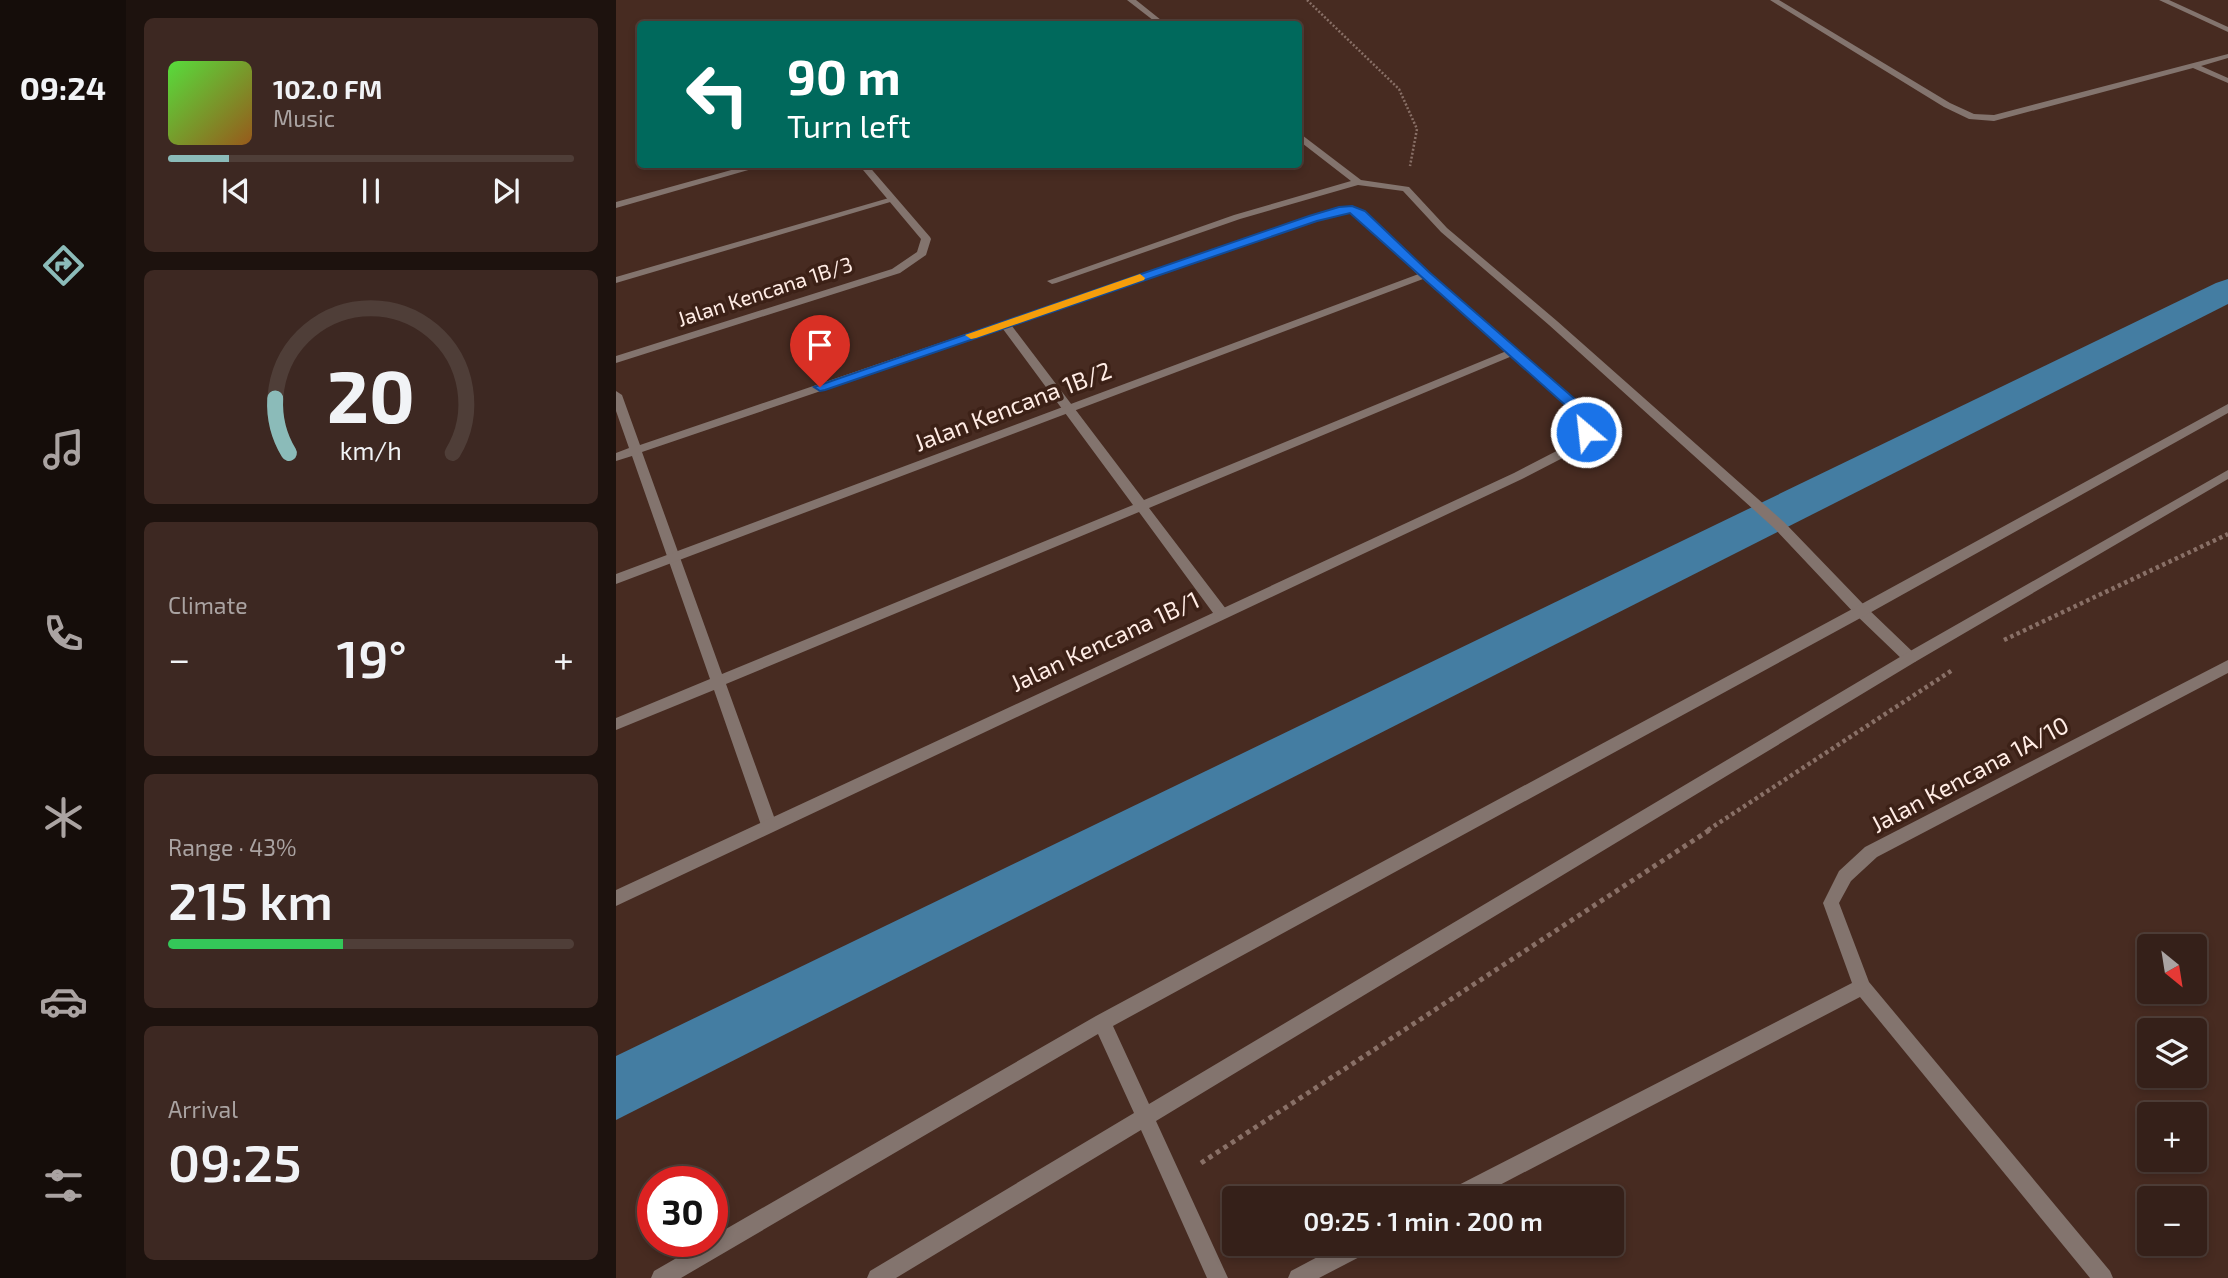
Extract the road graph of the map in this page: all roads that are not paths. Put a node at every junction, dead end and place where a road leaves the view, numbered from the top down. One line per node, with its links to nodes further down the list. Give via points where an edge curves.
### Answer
1 (1131, 0): 4 (street)
2 (1774, 0): 7 (street, via 1972,117 1994,117)
3 (2163, 0): 5 (street)
4 (1158, 21)
5 (2228, 30)
6 (2228, 56): 7 (street)
7 (2193, 65): 8 (street)
8 (2228, 81)
9 (1302, 138): 12 (street)
10 (750, 168): 14 (street)
11 (865, 168): 13 (street)
12 (1358, 182): 17 (street, via 1237,217); 30 (street, via 1406,189 1444,230 1779,525)
13 (892, 200): 16 (street); 20 (street, Jalan Kencana 1B/3, via 926,239 922,253 896,271)
14 (616, 205)
15 (1424, 275): 18 (street, via 1361,214 1339,210); 19 (street); 22 (street, Jalan Kencana 1B/2)
16 (616, 280)
17 (1052, 281)
18 (1005, 324): 22 (street); 24 (street)
19 (1513, 352): 27 (street); 31 (street, Jalan Kencana 1B/1, via 1580,410 1586,432 1578,444)
20 (616, 360)
21 (616, 395): 24 (street)
22 (1068, 408): 27 (street); 28 (street, Jalan Kencana 1B/2)
23 (2228, 408): 30 (street)
24 (635, 450): 25 (street); 28 (street)
25 (616, 457)
26 (2228, 474): 32 (street)
27 (1140, 504): 31 (street); 34 (street)
28 (674, 557): 29 (street, Jalan Kencana 1B/2); 34 (street)
29 (616, 579)
30 (1861, 611): 32 (street); 39 (street)
31 (1221, 613): 36 (street, Jalan Kencana 1B/1)
32 (1910, 658): 40 (street)
33 (2228, 666): 38 (street, Jalan Kencana 1A/10, via 1871,852 1845,876 1831,903)
34 (718, 681): 35 (street); 36 (street)
35 (616, 724)
36 (769, 825): 37 (street, Jalan Kencana 1B/1)
37 (616, 898)
38 (1862, 987): 41 (street); 47 (street, Jalan Kencana 1A/10)
39 (1102, 1021): 40 (street); 43 (street)
40 (1145, 1117): 44 (street); 45 (street)
41 (1477, 1186)
42 (1341, 1256): 46 (street)
43 (661, 1278)
44 (877, 1278)
45 (1218, 1278)
46 (1298, 1278)
47 (2104, 1278)

